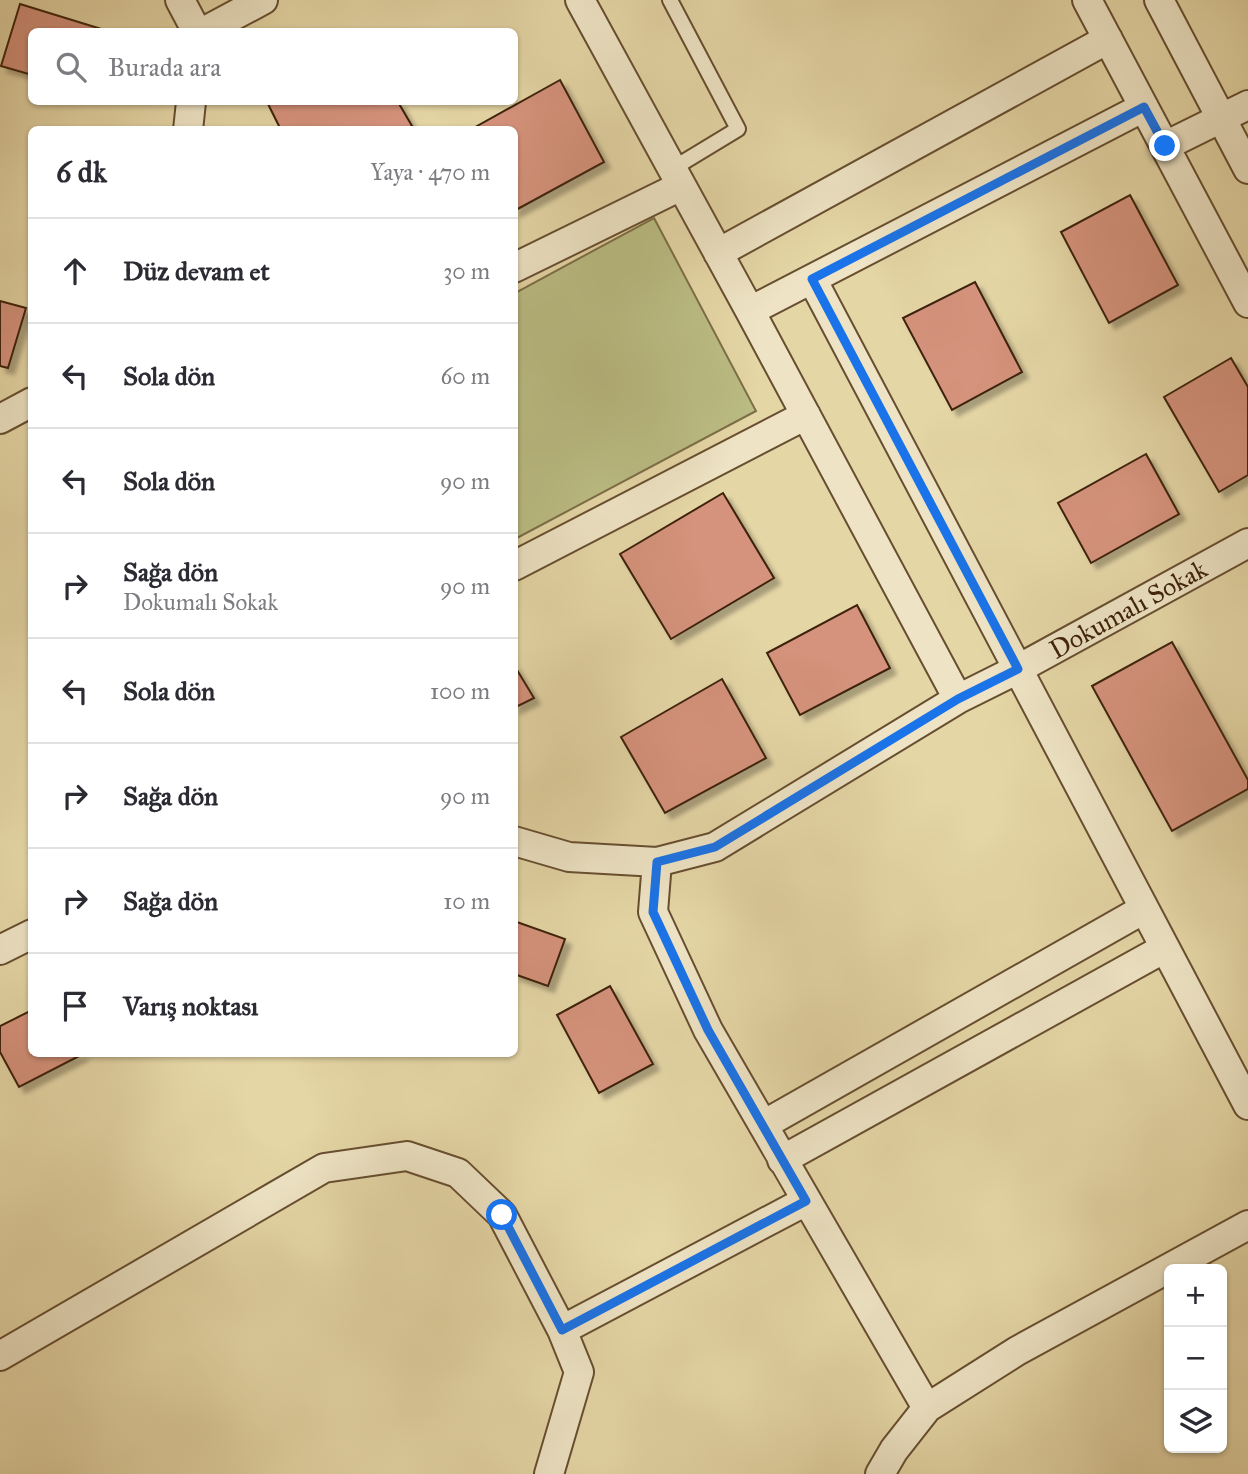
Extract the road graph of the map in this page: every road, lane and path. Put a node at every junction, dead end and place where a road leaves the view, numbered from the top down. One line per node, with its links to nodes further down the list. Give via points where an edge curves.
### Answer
1 (180, 0): 7 (street)
2 (262, 0): 8 (street)
3 (580, 0): 17 (street)
4 (670, 0): 17 (lane, via 738,129)
5 (1087, 0): 9 (street)
6 (1159, 0): 13 (street)
7 (195, 28)
8 (210, 28)
9 (1108, 39): 12 (street); 18 (street)
10 (191, 105): 14 (street)
11 (1248, 105): 13 (street)
12 (1144, 107): 15 (street); 20 (street)
13 (1221, 118): 15 (street); 16 (street)
14 (188, 126)
15 (1165, 146): 21 (street)
16 (1248, 169)
17 (677, 177): 18 (street); 19 (street)
18 (718, 253): 22 (street)
19 (518, 266)
20 (812, 279): 22 (street); 28 (street)
21 (1248, 303)
22 (750, 311): 24 (street)
23 (28, 404): 25 (street)
24 (806, 415): 27 (street); 29 (street)
25 (0, 419)
26 (1248, 543): 28 (street, Dokumalı Sokak)
27 (518, 564)
28 (1018, 669): 29 (street, Dokumalı Sokak); 32 (street)
29 (958, 699): 31 (street, Dokumalı Sokak, via 715,847)
30 (518, 842): 31 (street, Dokumalı Sokak, via 569,857)
31 (657, 862): 37 (street, via 653,912 708,1030)
32 (1144, 909): 34 (street); 37 (street)
33 (28, 936): 35 (street)
34 (1165, 948): 36 (street); 38 (street)
35 (0, 950)
36 (1248, 1105)
37 (763, 1125): 38 (street)
38 (782, 1160): 39 (street)
39 (806, 1201): 41 (street); 43 (street)
40 (1248, 1224): 43 (street, via 1017,1351)
41 (562, 1330): 42 (street, via 502,1215 458,1173 407,1156 324,1168); 44 (street, via 579,1372)
42 (0, 1356)
43 (927, 1408): 45 (street)
44 (549, 1474)
45 (880, 1474)

